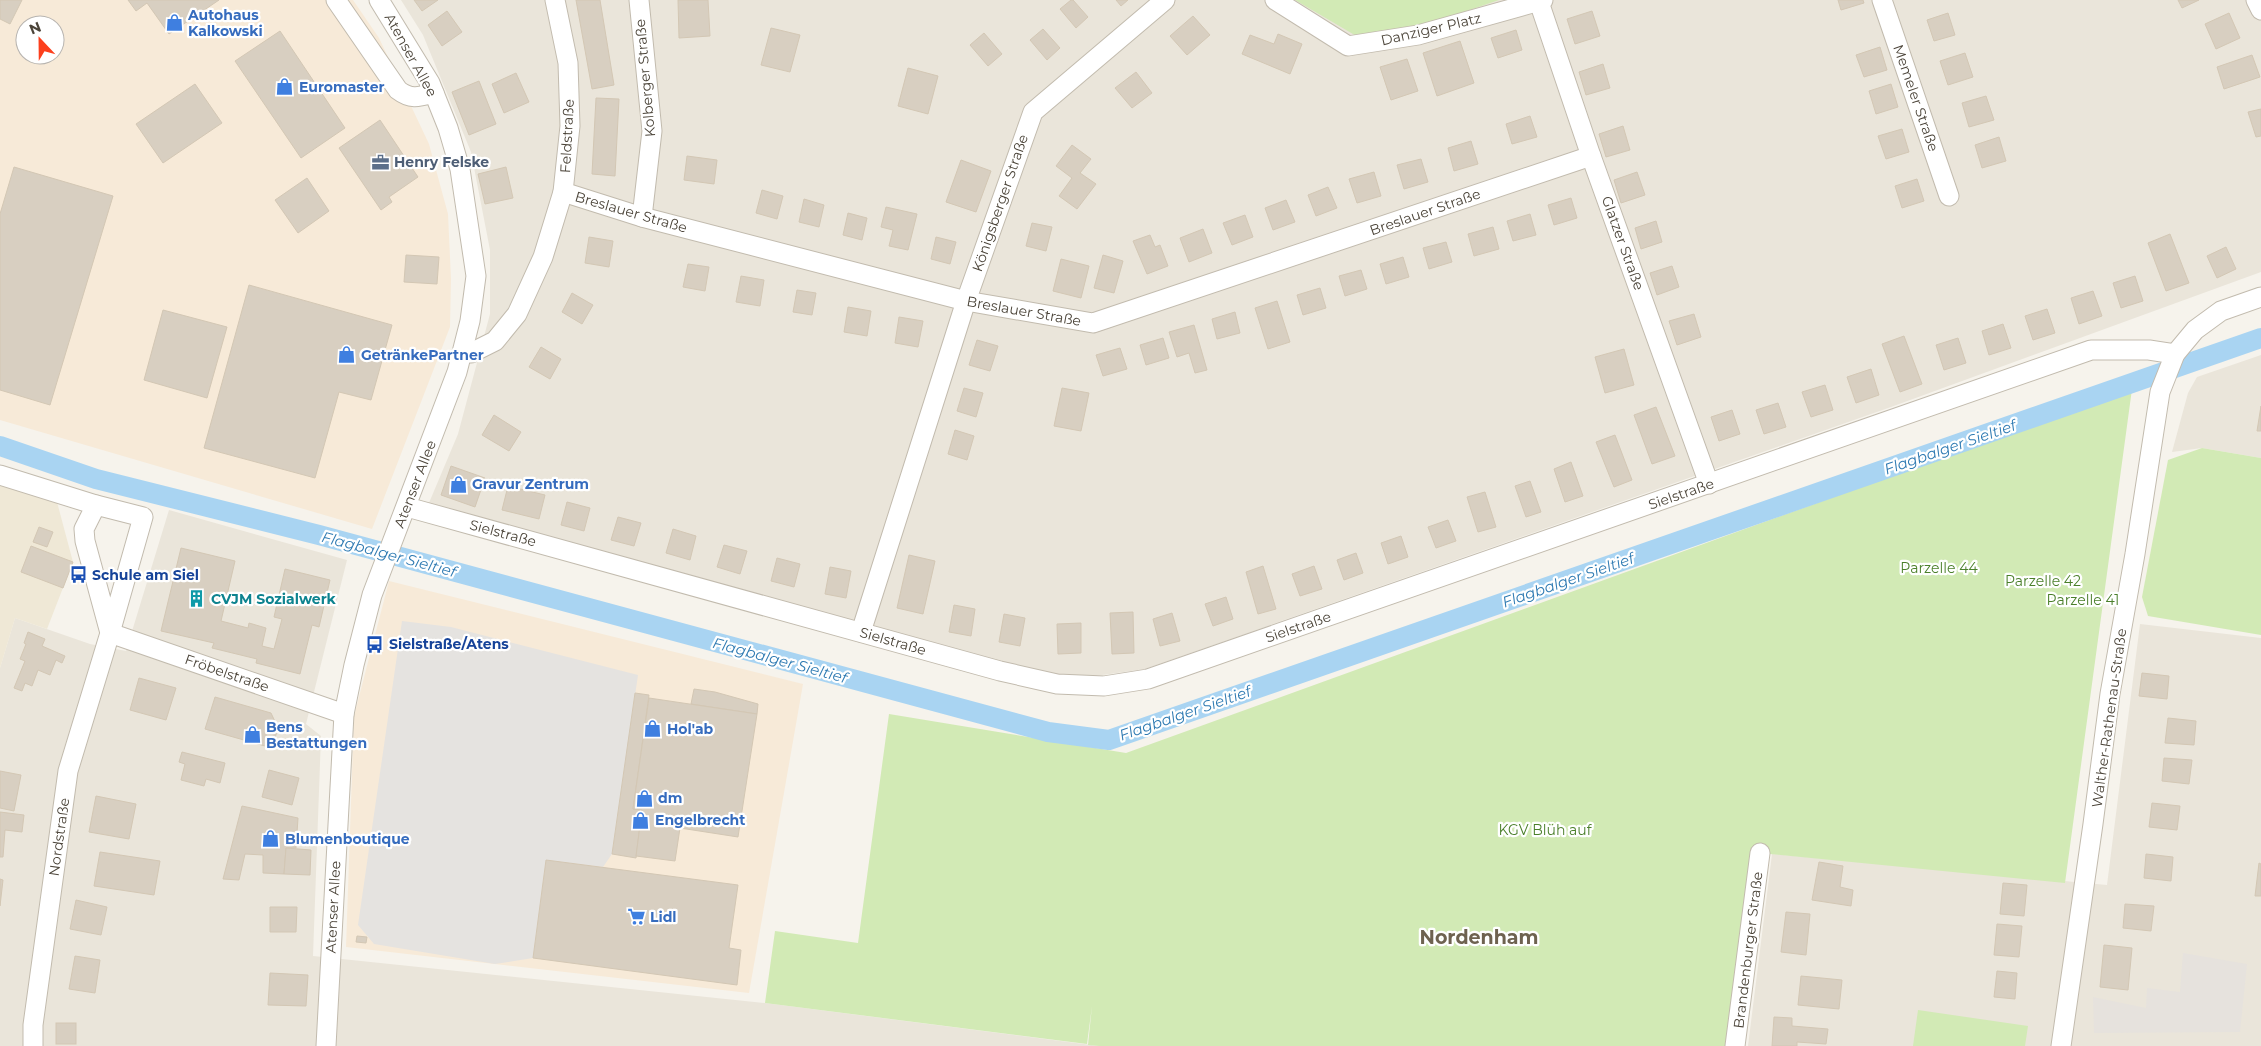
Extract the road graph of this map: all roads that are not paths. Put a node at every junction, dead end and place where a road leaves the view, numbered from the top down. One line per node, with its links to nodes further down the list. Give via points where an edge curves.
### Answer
1 (336, 0): 11 (street, via 398,90 414,98)
2 (379, 0): 11 (street, Atenser Allee)
3 (555, 0): 13 (street, Feldstraße, via 568,63 570,126)
4 (639, 0): 15 (street, Kolberger Straße, via 652,131)
5 (1166, 0): 17 (street, Königsberger Straße, via 1033,112)
6 (1275, 0): 9 (street, Danziger Platz, via 1348,46 1418,35)
7 (1882, 0): 14 (street, Memeler Straße)
8 (2256, 0): 10 (street)
9 (1541, 1): 12 (street, Glatzer Straße)
10 (2261, 10)
11 (434, 93): 18 (street, Atenser Allee, via 460,169 476,276)
12 (1591, 156): 17 (street, Breslauer Straße, via 1093,323); 21 (street, Glatzer Straße)
13 (563, 192): 15 (street, Breslauer Straße); 18 (street, Feldstraße, via 543,257 517,314 495,341 471,353)
14 (1949, 196)
15 (642, 216): 17 (street, Breslauer Straße)
16 (2261, 297): 19 (street, via 2221,311 2195,330)
17 (966, 301): 24 (street, Königsberger Straße)
18 (462, 353): 23 (street, Atenser Allee)
19 (2173, 359): 21 (street, Sielstraße, via 2150,350 2092,350); 31 (street, Walther-Rathenau-Straße, via 2160,392 2110,694)
20 (0, 475): 22 (street)
21 (1709, 484): 24 (street, Sielstraße, via 1148,679 1104,686 1057,684)
22 (96, 505): 25 (street, via 84,529 85,541); 25 (street, Nordstraße, via 143,517)
23 (407, 507): 24 (street, Sielstraße); 26 (street, Atenser Allee, via 378,578)
24 (861, 632)
25 (110, 633): 26 (street, Fröbelstraße); 28 (street, Nordstraße, via 68,771 33,1025)
26 (344, 714): 29 (street, Atenser Allee)
27 (1760, 853): 30 (street, Brandenburger Straße)
28 (33, 1046)
29 (326, 1046)
30 (1735, 1046)
31 (2061, 1046)

